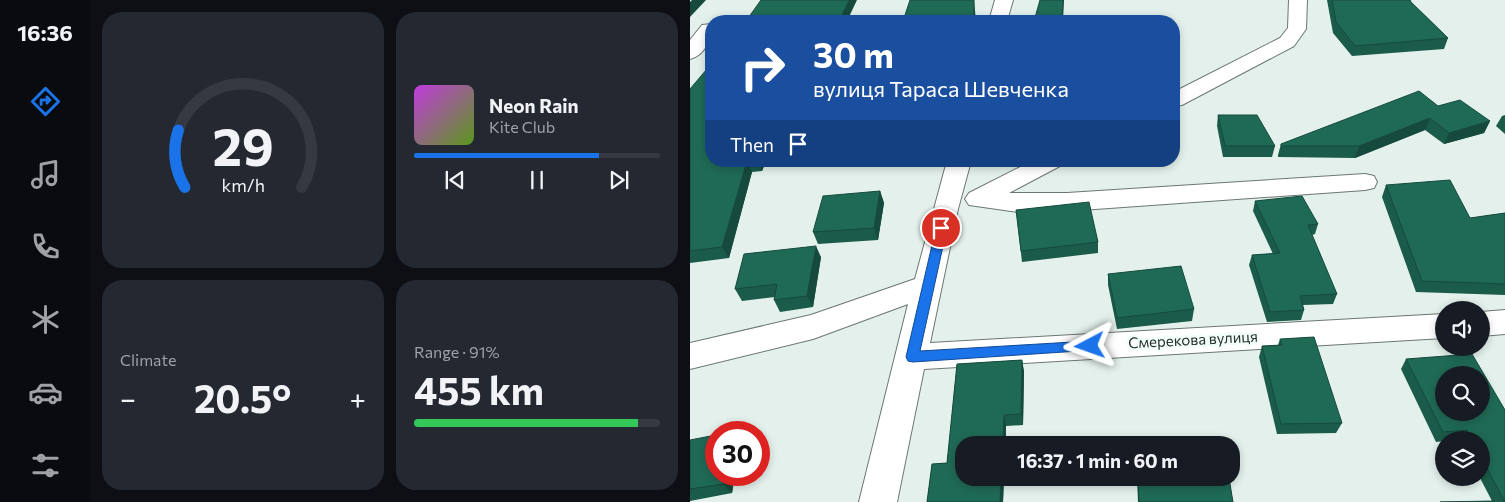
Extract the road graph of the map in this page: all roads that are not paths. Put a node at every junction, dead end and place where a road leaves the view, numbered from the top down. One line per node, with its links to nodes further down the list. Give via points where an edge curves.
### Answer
1 (1004, 0): 3 (street)
2 (1298, 0): 6 (street, via 1297,29 1287,42)
3 (1000, 15)
4 (705, 34): 5 (street)
5 (690, 53)
6 (1180, 97)
7 (957, 167): 11 (street)
8 (1040, 167): 10 (street)
9 (1365, 182): 10 (street, via 1067,202 1018,203)
10 (980, 198): 11 (street)
11 (945, 209): 12 (street)
12 (929, 286): 16 (street, via 813,327); 17 (street)
13 (1505, 322): 14 (street)
14 (1490, 323)
15 (1435, 327): 17 (street, Смерекова вулиця)
16 (690, 356)
17 (913, 357): 18 (street)
18 (878, 502)

